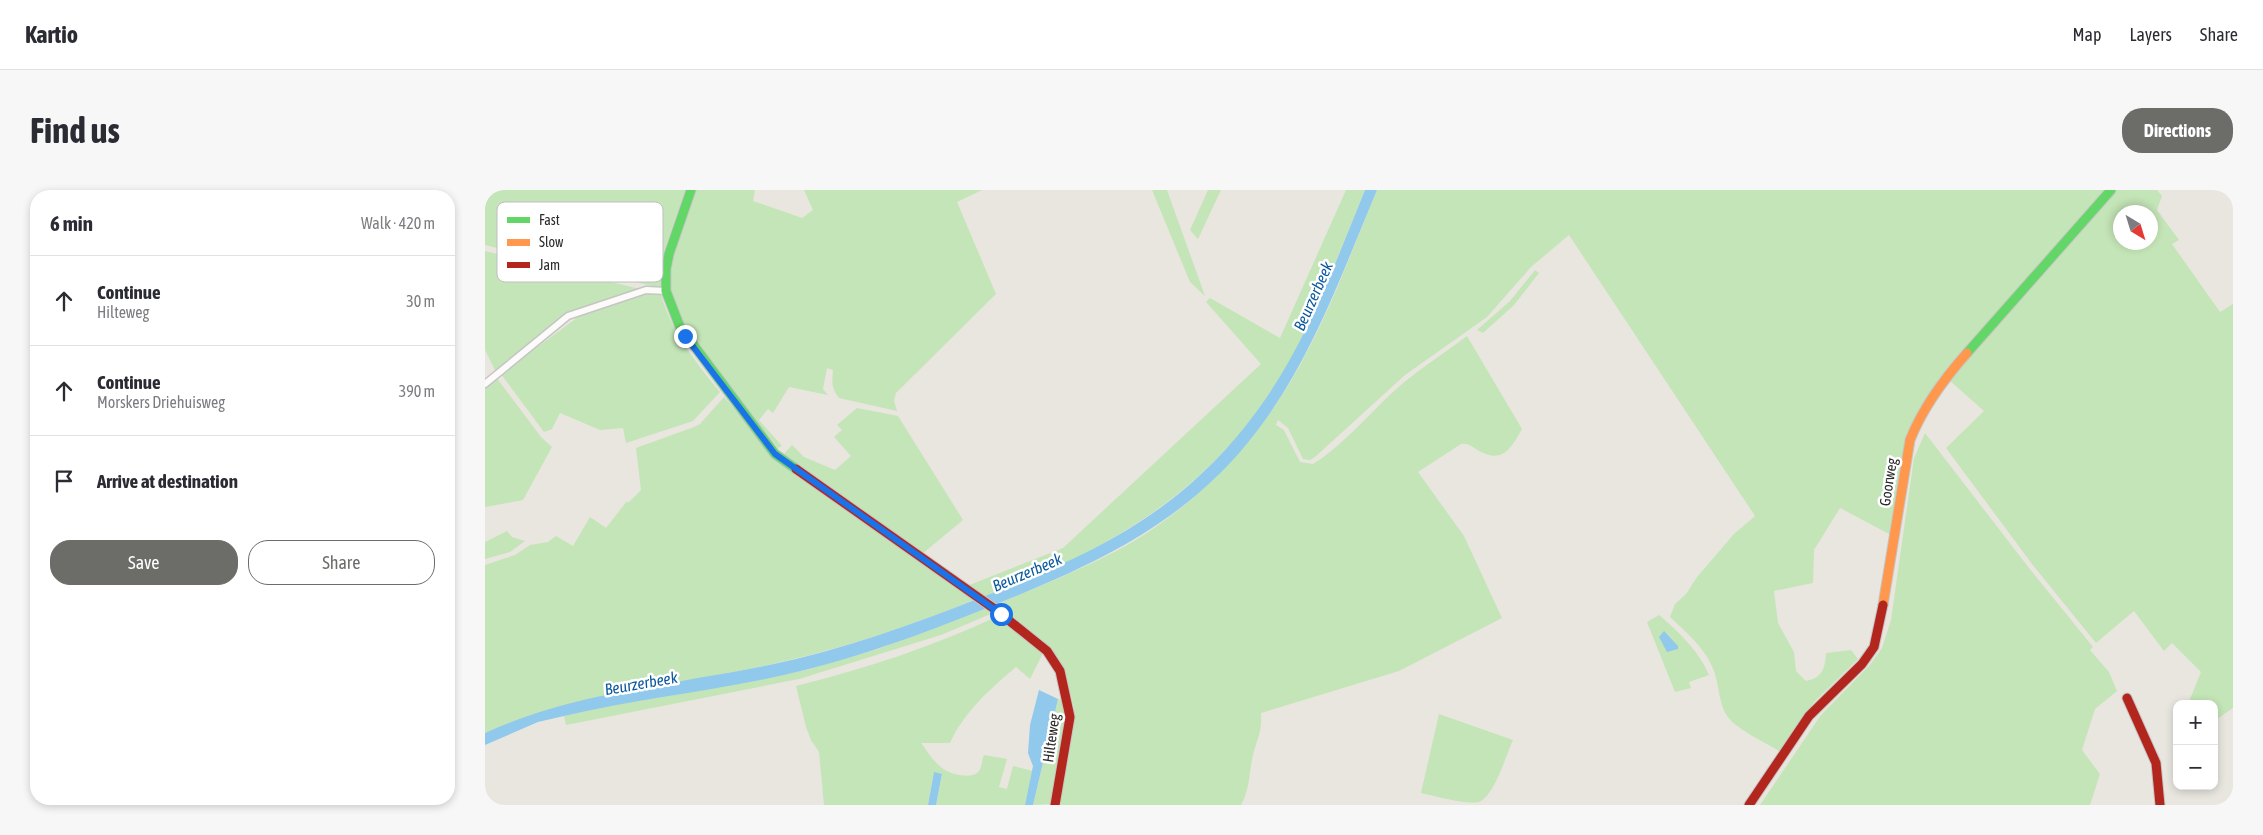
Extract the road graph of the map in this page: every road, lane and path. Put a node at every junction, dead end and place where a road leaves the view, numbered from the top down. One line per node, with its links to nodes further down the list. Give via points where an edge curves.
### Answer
1 (691, 190): 3 (street, Hilteweg, via 669,254)
2 (2111, 190): 7 (street, Goorweg, via 1932,397 1907,450 1880,627 1873,647 1862,664 1809,716)
3 (667, 290): 4 (street, via 646,290 568,316); 6 (street, Hilteweg, via 685,336 775,454 996,610 1047,651 1065,688 1070,717)
4 (485, 384)
5 (2127, 698): 8 (street, via 2156,763)
6 (1055, 805)
7 (1749, 805)
8 (2160, 805)

